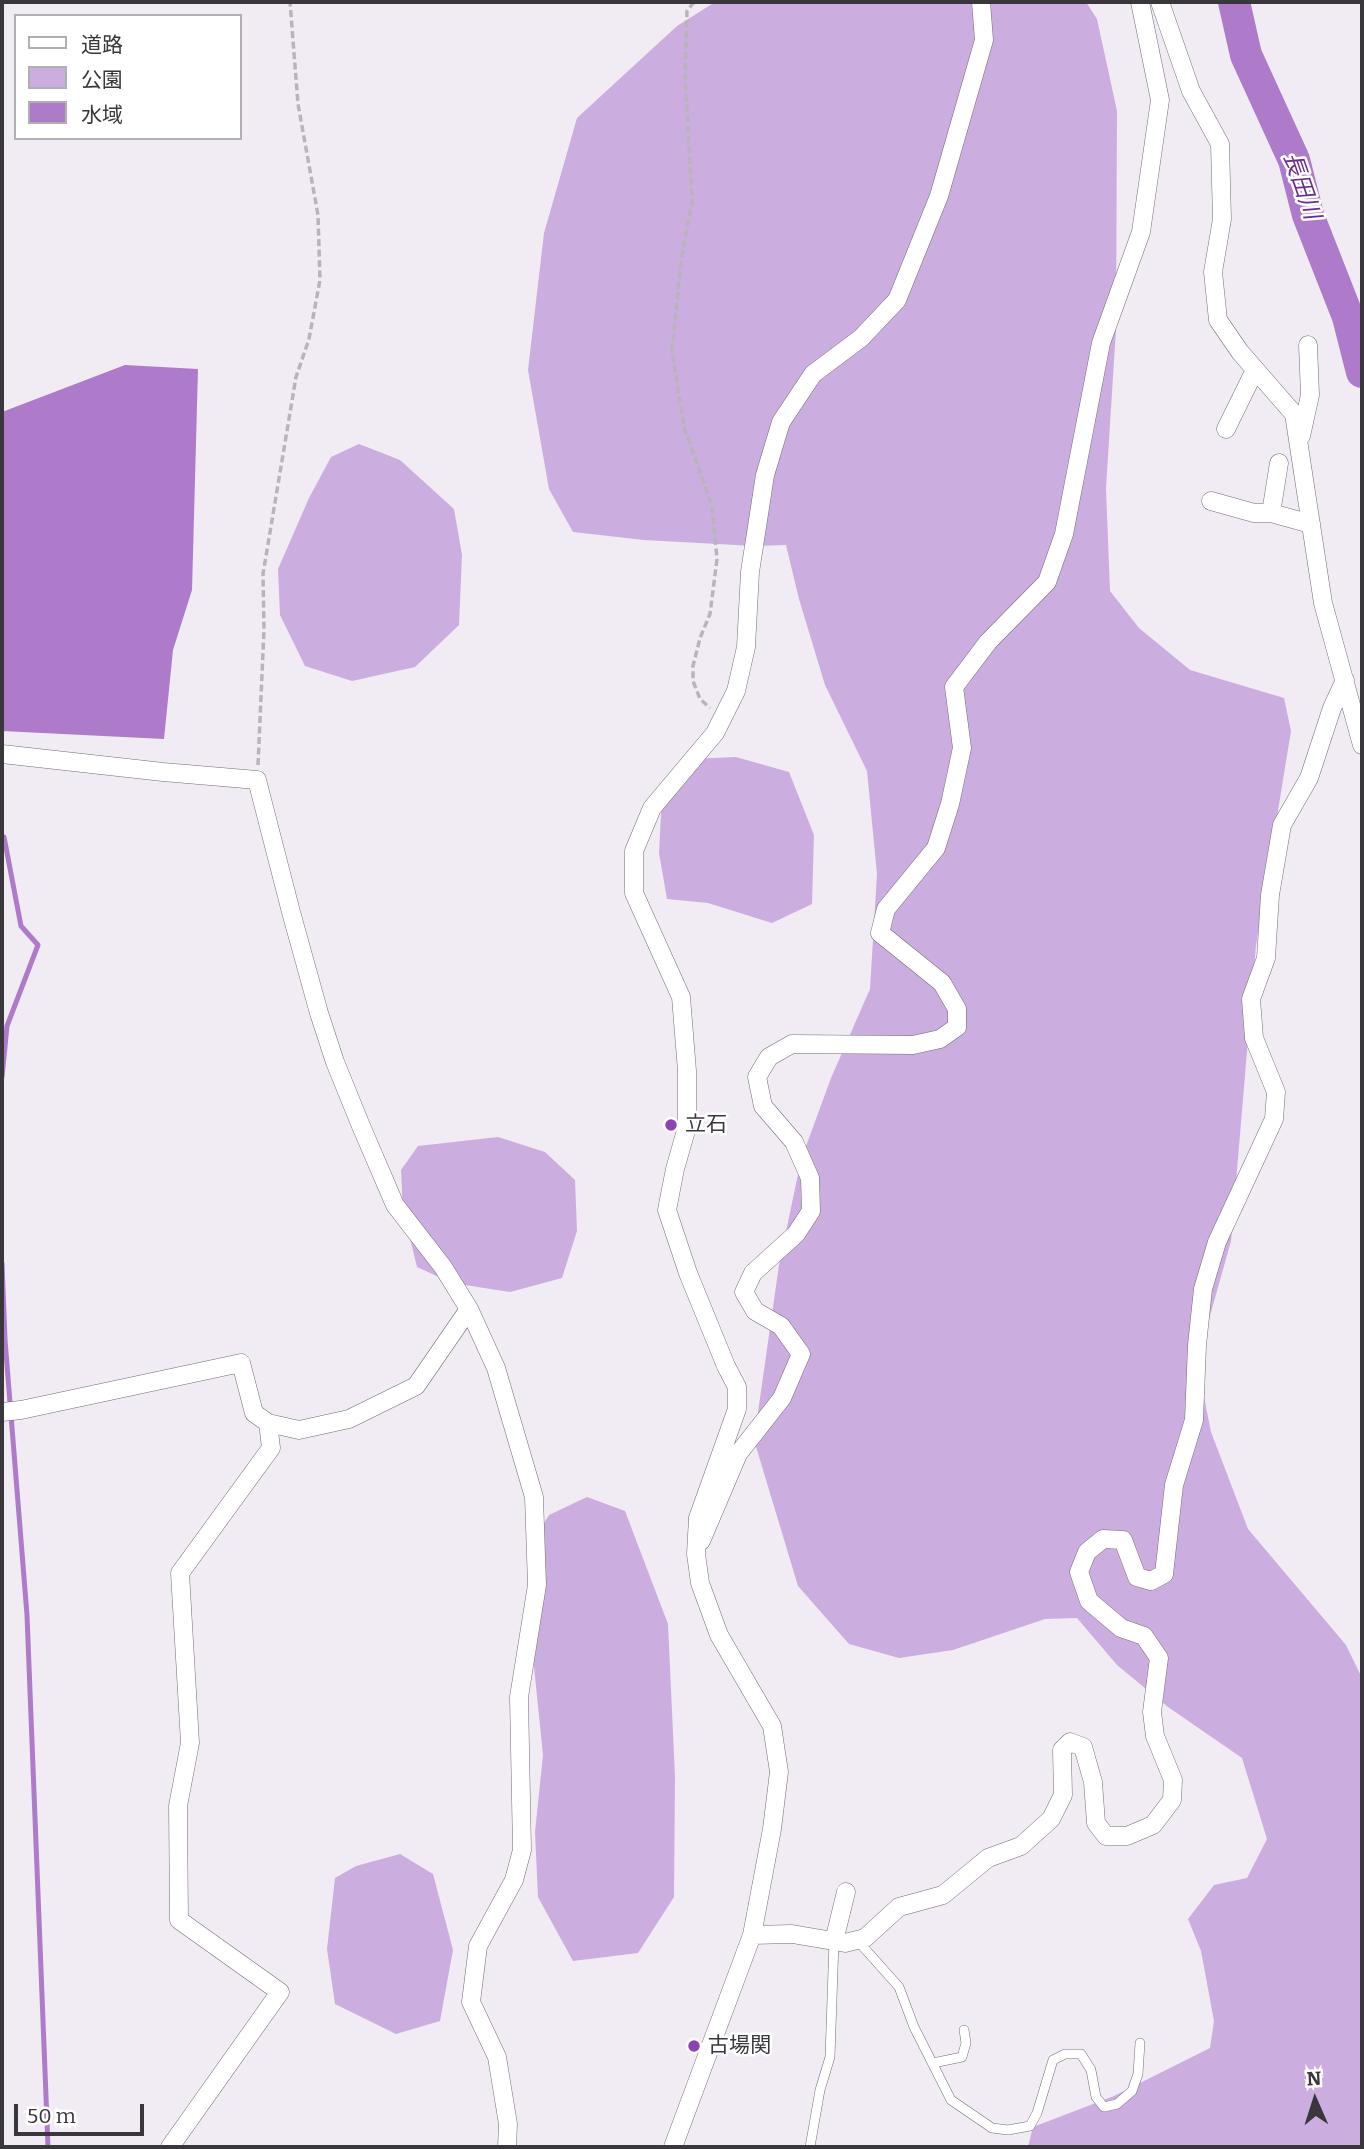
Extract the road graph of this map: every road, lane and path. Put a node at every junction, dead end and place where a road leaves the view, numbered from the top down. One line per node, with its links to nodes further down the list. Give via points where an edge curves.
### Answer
1 (290, 2): 18 (path, via 298,104 318,215 320,280 296,377 263,574)
2 (694, 2): 15 (path, via 687,11 685,76 692,201 672,351 684,427 712,506 717,559 710,614 695,656 693,681 700,699)
3 (981, 2): 15 (street, via 984,40 939,196 897,300 861,338 813,374 781,422 765,475 750,572 746,647 736,691)
4 (1140, 2): 22 (street, via 1160,100 1141,232 1101,342 1064,534 1047,582 988,642 954,687 962,748 950,804 936,848 886,909 880,933 943,983 957,1009 957,1027 940,1039 913,1045 792,1044 769,1057 757,1077 764,1107 794,1142 810,1178 811,1211 796,1234 753,1273 744,1292 755,1311 781,1326 801,1354 782,1398 738,1454)
5 (1160, 2): 7 (street, via 1191,91 1220,144 1223,219 1213,272 1218,320)
6 (1308, 345): 9 (street, via 1310,395)
7 (1255, 370): 8 (street); 9 (street, via 1294,414)
8 (1226, 429)
9 (1299, 447): 13 (street)
10 (1279, 463): 12 (street)
11 (1212, 501): 12 (street)
12 (1271, 513): 13 (street)
13 (1311, 524): 14 (street, via 1323,603)
14 (1345, 680): 16 (street); 25 (street, via 1309,778 1282,825 1270,895 1266,958 1251,999 1254,1038 1276,1092 1274,1119 1217,1242 1203,1289 1194,1420 1174,1485 1164,1574 1151,1581 1137,1577 1123,1540 1103,1539 1087,1552 1079,1572 1089,1601 1121,1628 1144,1636 1159,1658 1152,1712 1154,1736 1173,1780 1172,1800 1153,1825 1127,1836 1106,1836 1096,1823 1093,1782 1083,1747 1070,1742 1062,1750 1063,1795 1051,1819 1021,1846 988,1858 943,1895 899,1907)
15 (722, 718): 22 (street, via 715,733 652,808 634,851 634,893 681,997 687,1127 667,1210 688,1273 737,1387 737,1409 698,1518)
16 (1362, 745)
17 (2, 754): 18 (street)
18 (257, 780): 19 (street, via 319,1013 345,1087 395,1205)
19 (469, 1308): 21 (street, via 416,1386 349,1419 299,1430); 31 (street, via 496,1368 534,1497 537,1585 519,1697 522,1850 514,1880 478,1946 471,2002 497,2057 508,2124)
20 (2, 1412): 21 (street, via 241,1363 254,1413)
21 (268, 1423): 30 (street, via 271,1447 180,1573 190,1743 178,1806 179,1920 280,1992)
22 (696, 1554): 24 (street, via 700,1583 719,1635 774,1737 779,1772)
23 (846, 1892): 26 (street)
24 (752, 1935): 26 (street, via 792,1934); 32 (street)
25 (857, 1940): 26 (street); 29 (lane, via 900,1987)
26 (834, 1941): 33 (lane, via 830,2057)
27 (964, 2030): 29 (lane, via 962,2057)
28 (1140, 2043): 29 (lane, via 1132,2091 1116,2104 1104,2106 1096,2097 1091,2070 1081,2054 1065,2054 1053,2060 1030,2126 1008,2130 992,2128 951,2100)
29 (933, 2063)
30 (170, 2147)
31 (507, 2147)
32 (673, 2147)
33 (810, 2147)

